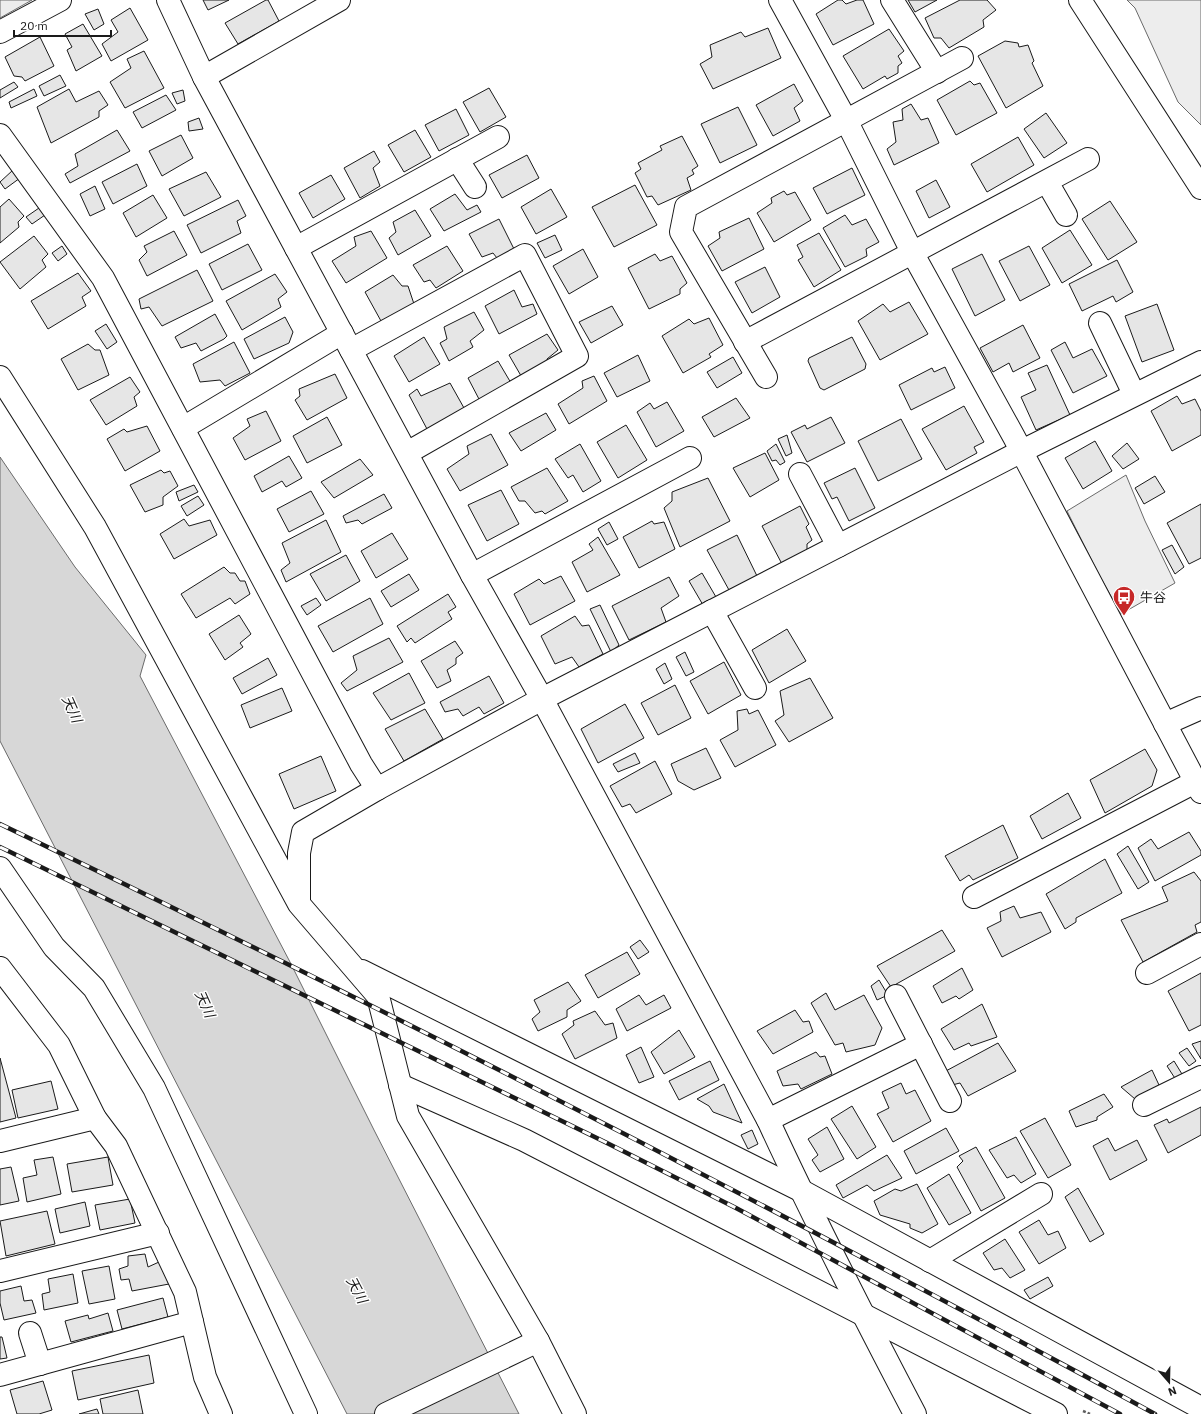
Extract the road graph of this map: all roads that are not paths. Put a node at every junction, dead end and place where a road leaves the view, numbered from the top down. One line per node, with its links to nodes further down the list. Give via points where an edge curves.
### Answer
1 (60, 0): 7 (street)
2 (168, 0): 10 (street)
3 (780, 0): 11 (street)
4 (892, 0): 9 (street)
5 (1080, 0): 18 (street)
6 (331, 2): 10 (street)
7 (0, 32)
8 (962, 58): 9 (street)
9 (937, 72): 11 (street)
10 (204, 77): 20 (street)
11 (846, 120): 21 (street); 24 (street, via 686,207 681,232)
12 (0, 135): 29 (street, via 103,278)
13 (498, 137): 14 (street)
14 (457, 159): 17 (street); 20 (street)
15 (1088, 159): 16 (street)
16 (1047, 182): 19 (street); 21 (street)
17 (475, 187)
18 (1201, 188)
19 (1066, 215)
20 (296, 248): 23 (street)
21 (913, 254): 24 (street); 30 (street)
22 (1100, 323): 28 (street)
23 (346, 341): 29 (street); 31 (street); 31 (street, via 525,255 578,356)
24 (744, 342): 27 (street)
25 (1201, 362): 28 (street)
26 (0, 377): 45 (street, via 95,527)
27 (766, 377)
28 (1134, 394): 30 (street)
29 (183, 428): 42 (street, via 361,764)
30 (1022, 451): 34 (street); 40 (street)
31 (407, 453): 35 (street)
32 (690, 458): 35 (street)
33 (800, 474): 34 (street)
34 (838, 546): 36 (street)
35 (472, 575): 38 (street)
36 (712, 611): 37 (street); 38 (street)
37 (755, 688)
38 (542, 699): 42 (street); 57 (street)
39 (1201, 708): 40 (street)
40 (1165, 724): 41 (street)
41 (1198, 787): 44 (street)
42 (377, 789): 45 (street, via 303,832 299,853)
43 (0, 868): 72 (street, via 54,947 94,988 154,1088)
44 (974, 897)
45 (299, 904): 47 (street)
46 (1201, 944): 49 (street)
47 (354, 967): 53 (street, via 378,996); 59 (street)
48 (0, 968): 56 (street, via 59,1045)
49 (1147, 973)
50 (896, 996): 51 (street)
51 (921, 1044): 54 (street); 57 (street)
52 (1201, 1077): 55 (street)
53 (400, 1086): 64 (street, via 524,1140); 67 (street, via 408,1116)
54 (950, 1101)
55 (1144, 1105)
56 (95, 1118): 58 (street); 61 (street, via 116,1146)
57 (768, 1120): 59 (street)
58 (0, 1141)
59 (800, 1190): 62 (street); 64 (street)
60 (1041, 1194): 62 (street)
61 (158, 1233): 63 (street); 65 (street, via 185,1292)
62 (930, 1261): 70 (street)
63 (0, 1270)
64 (862, 1314): 75 (street); 76 (street)
65 (192, 1322): 68 (street); 71 (street, via 205,1377)
66 (30, 1333): 68 (street)
67 (538, 1341): 73 (street); 74 (street)
68 (40, 1364): 69 (street)
69 (0, 1375)
70 (1201, 1408)
71 (221, 1414)
72 (306, 1414)
73 (386, 1414)
74 (575, 1414)
75 (915, 1414)
76 (1056, 1414)

